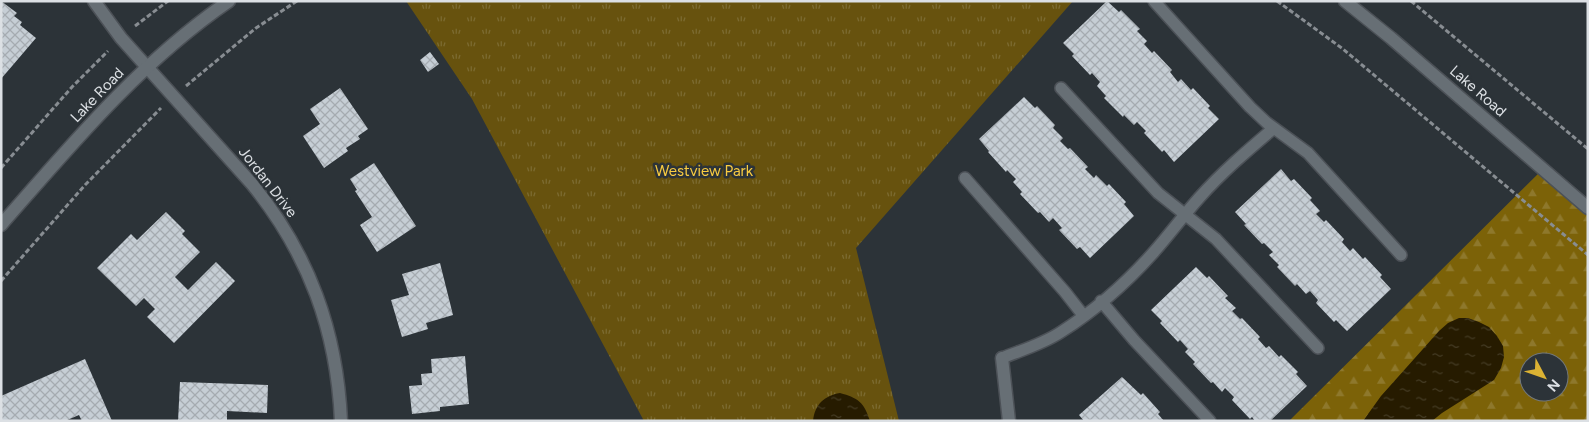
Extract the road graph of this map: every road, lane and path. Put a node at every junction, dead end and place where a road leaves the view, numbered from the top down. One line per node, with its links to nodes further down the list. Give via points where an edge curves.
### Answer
1 (94, 1): 9 (street, Jordan Drive)
2 (168, 1): 9 (path)
3 (228, 1): 10 (street, Lake Road)
4 (297, 1): 11 (path, via 256,28)
5 (1154, 1): 14 (lane, via 1250,107)
6 (1277, 1): 22 (path, via 1343,49)
7 (1345, 1): 18 (street, Lake Road)
8 (1411, 1): 15 (path)
9 (121, 38): 10 (street, Jordan Drive); 16 (path, via 72,87)
10 (147, 67): 20 (street, Lake Road, via 93,120); 28 (street, Jordan Drive, via 252,184 290,239 309,276 327,325 337,373)
11 (189, 84)
12 (1061, 88): 19 (lane, via 1158,193)
13 (155, 113): 23 (path)
14 (1274, 128): 19 (lane, via 1229,167); 21 (lane, via 1308,153)
15 (1588, 149)
16 (1, 168)
17 (965, 178): 25 (lane)
18 (1588, 208)
19 (1185, 215): 24 (lane, via 1140,267); 26 (lane, via 1216,239)
20 (1, 225)
21 (1401, 255)
22 (1588, 255)
23 (1, 281)
24 (1101, 302): 25 (lane); 30 (lane)
25 (1083, 316): 27 (lane, via 1046,340)
26 (1318, 348)
27 (1002, 358): 29 (street)
28 (341, 421)
29 (1009, 421)
30 (1210, 421)

